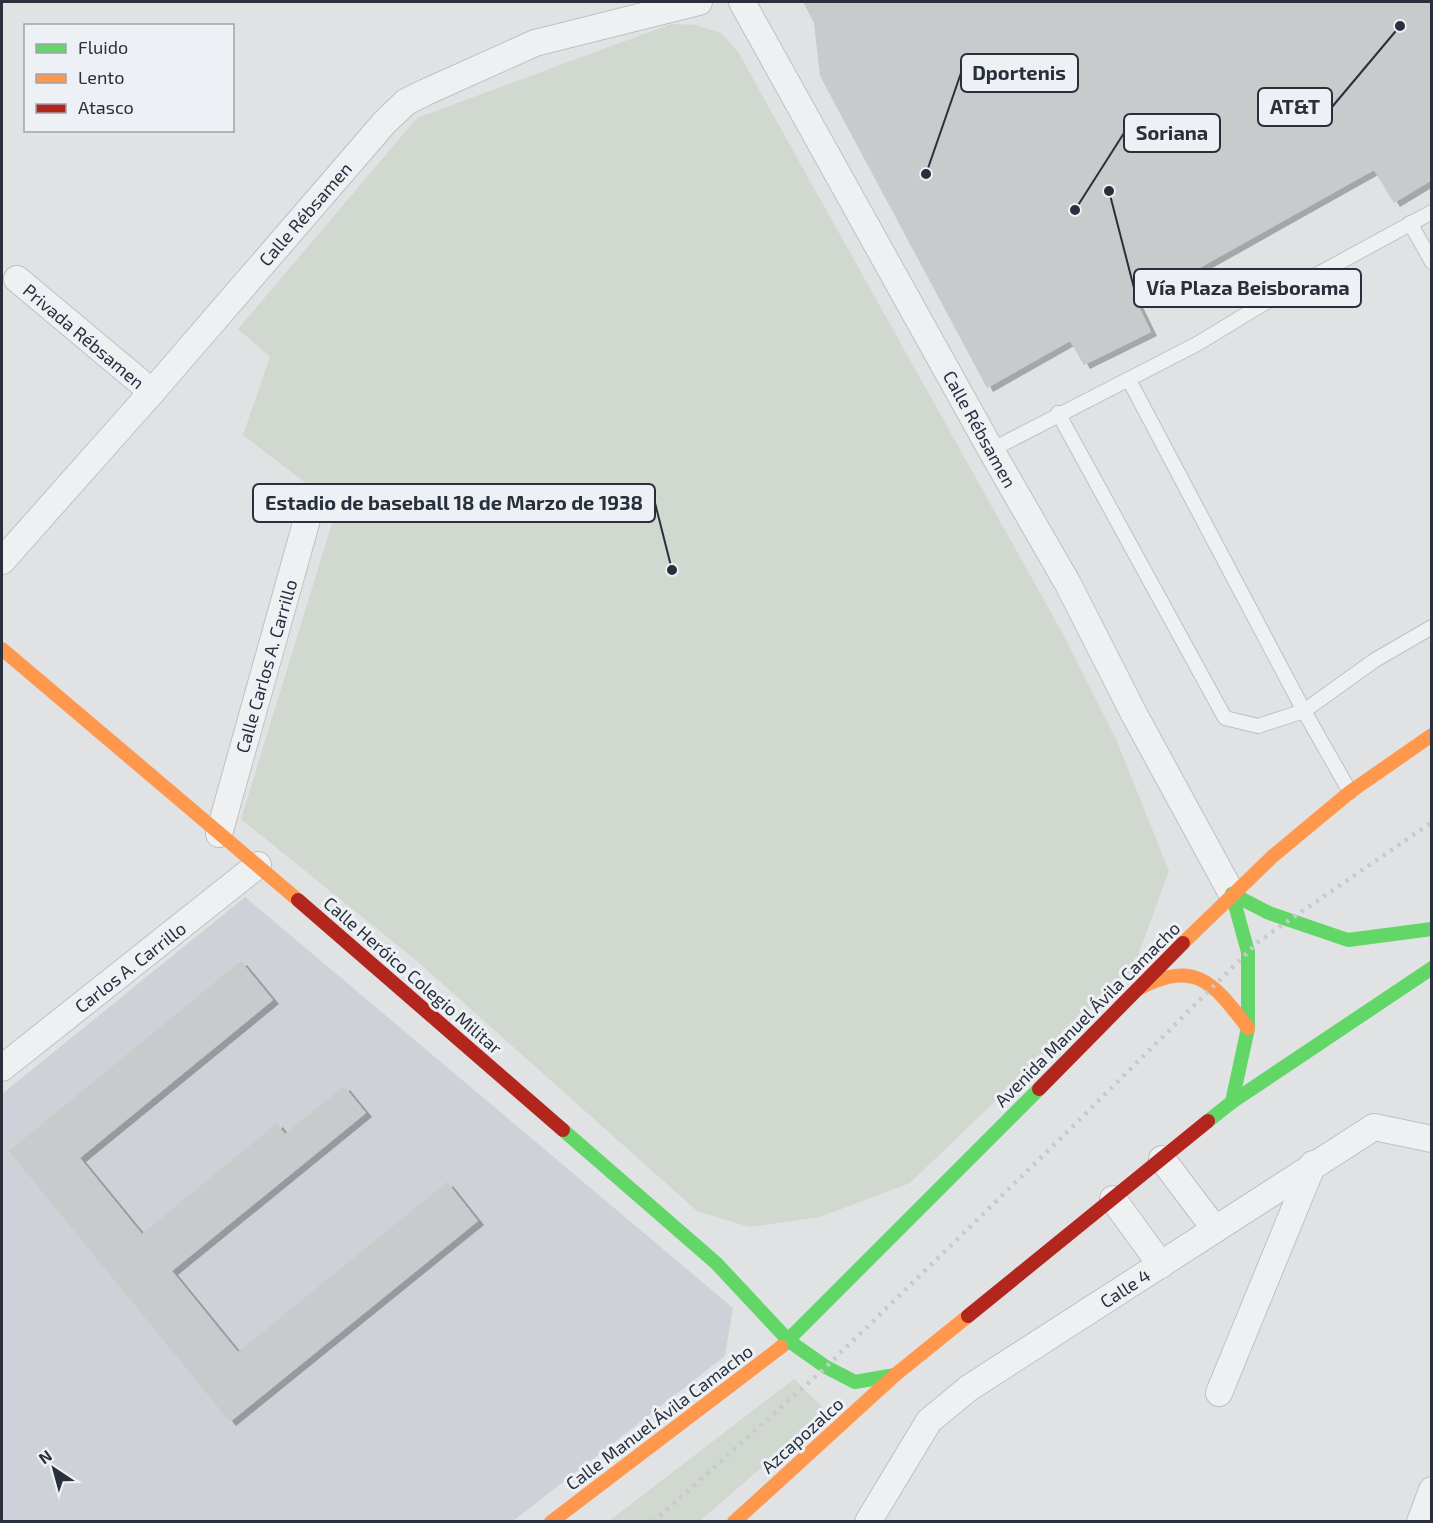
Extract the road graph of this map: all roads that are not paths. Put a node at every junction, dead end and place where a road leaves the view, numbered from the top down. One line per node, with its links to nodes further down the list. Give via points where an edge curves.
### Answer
1 (699, 2): 2 (street, Calle Rébsamen); 8 (street, Calle Rébsamen, via 535,44 406,102)
2 (744, 4): 10 (street, Calle Rébsamen)
3 (1431, 212): 4 (lane)
4 (1410, 223): 5 (lane); 7 (lane)
5 (1431, 262)
6 (17, 279): 8 (street, Privada Rébsamen)
7 (1129, 380): 9 (lane); 15 (lane)
8 (152, 392): 12 (street, Calle Rébsamen)
9 (1058, 413): 10 (lane); 15 (lane, via 1225,718 1258,726)
10 (991, 450): 20 (street, Calle Rébsamen, via 1068,584)
11 (313, 498): 18 (street, Calle Carlos A. Carrillo)
12 (2, 561)
13 (1431, 627): 15 (lane)
14 (2, 649): 18 (main road, Calle Heróico Colegio Militar)
15 (1304, 711): 17 (lane)
16 (1431, 735): 17 (main road, Avenida Manuel Ávila Camacho)
17 (1350, 792): 20 (main road, Avenida Manuel Ávila Camacho)
18 (219, 834): 19 (main road, Calle Heróico Colegio Militar)
19 (258, 865): 25 (street, Carlos A. Carrillo); 33 (main road, Calle Heróico Colegio Militar, via 716,1263)
20 (1232, 894): 21 (main road, via 1269,913 1348,940); 23 (main road, Avenida Manuel Ávila Camacho); 24 (main road, via 1248,951)
21 (1431, 930)
22 (1431, 968): 26 (main road)
23 (1137, 989): 24 (main road, via 1167,976 1189,974 1214,986); 33 (main road, Avenida Manuel Ávila Camacho)
24 (1248, 1028): 26 (main road)
25 (2, 1068)
26 (1232, 1102): 28 (main road)
27 (1431, 1139): 29 (street, Calle 4, via 1374,1127)
28 (1162, 1159): 30 (main road); 31 (street)
29 (1314, 1164): 31 (street, Calle 4); 35 (street)
30 (1113, 1199): 32 (street); 34 (main road)
31 (1215, 1229): 32 (street, Calle 4)
32 (1161, 1265): 39 (street, Calle 4, via 969,1389 929,1421)
33 (789, 1341): 34 (main road, Calle Heróico Colegio Militar, via 855,1382); 37 (main road, Calle Manuel Ávila Camacho)
34 (895, 1375): 38 (main road, Azcapozalco)
35 (1219, 1393)
36 (1431, 1490): 40 (street)
37 (551, 1521)
38 (734, 1521)
39 (868, 1521)
40 (1420, 1521)

